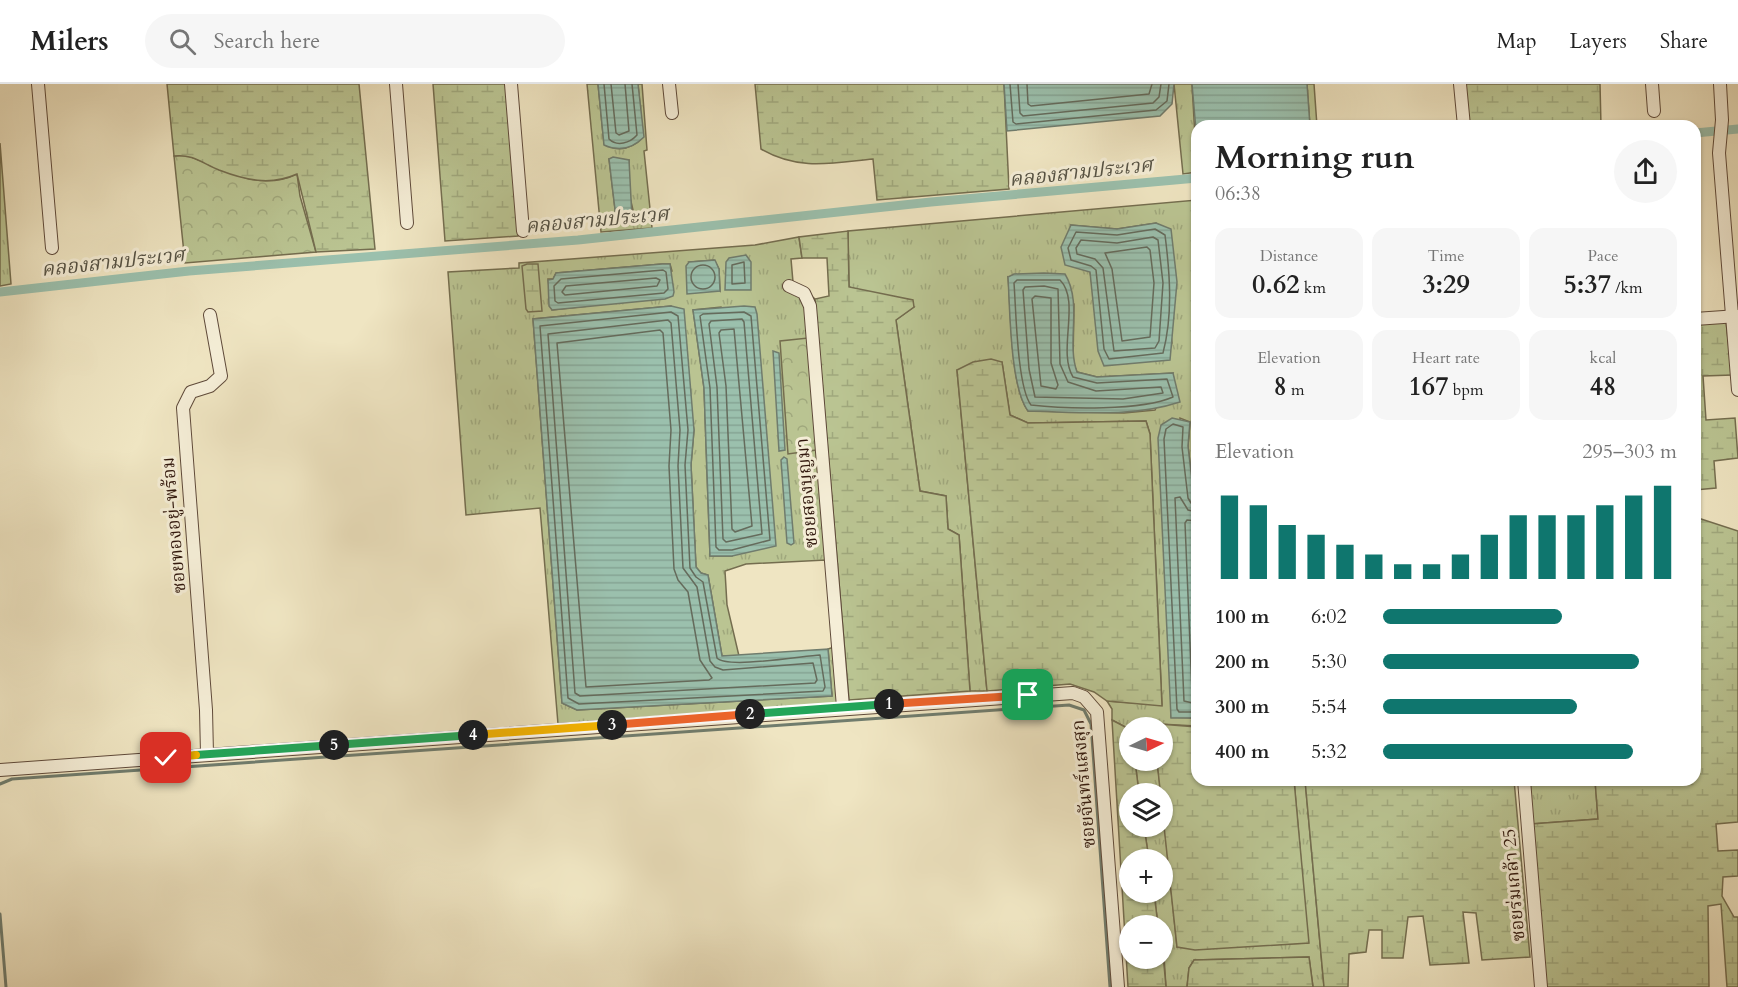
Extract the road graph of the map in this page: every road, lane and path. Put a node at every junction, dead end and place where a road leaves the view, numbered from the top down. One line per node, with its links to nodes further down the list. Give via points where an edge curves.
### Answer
1 (38, 84): 13 (street)
2 (396, 84): 11 (street)
3 (512, 84): 12 (street)
4 (669, 84): 9 (street)
5 (1460, 84): 10 (street)
6 (1652, 84): 8 (street)
7 (1720, 84): 16 (street, via 1719,153)
8 (1654, 111)
9 (672, 113)
10 (1463, 120)
11 (407, 223)
12 (523, 231)
13 (52, 248)
14 (789, 286): 19 (street, ซอยสองบุญมา, via 804,293 810,306)
15 (210, 315): 20 (street, ซอยทองอยู่-พร้อม, via 220,376 210,386 190,392 183,408)
16 (1735, 316): 17 (street); 18 (street)
17 (1701, 319)
18 (1738, 390)
19 (843, 707): 20 (street, ซอยจันทร์แสงสุก); 23 (street, ซอยจันทร์แสงสุก, via 1073,693 1093,705 1100,738)
20 (207, 754): 21 (street, ซอยจันทร์แสงสุก)
21 (0, 770)
22 (1524, 786): 24 (street, ซอยร่มเกล้า 25)
23 (1118, 987)
24 (1541, 987)

